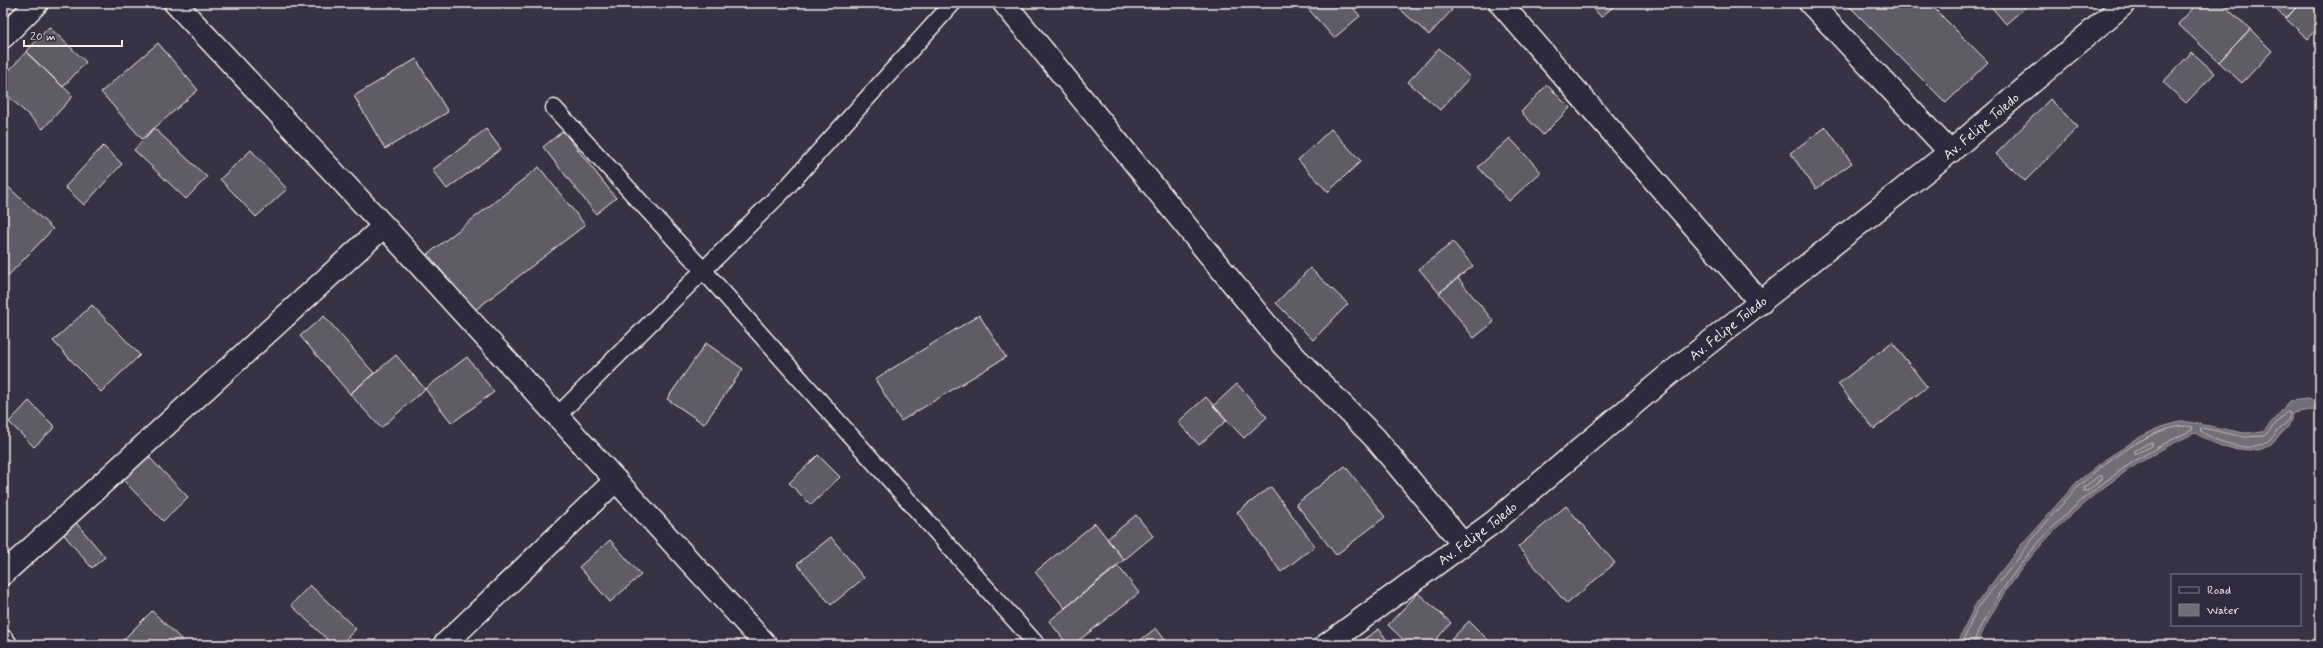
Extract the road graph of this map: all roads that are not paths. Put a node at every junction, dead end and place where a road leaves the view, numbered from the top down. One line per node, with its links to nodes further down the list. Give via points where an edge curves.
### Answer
1 (37, 3): 8 (street)
2 (175, 3): 11 (street)
3 (953, 3): 12 (lane, via 789,185)
4 (1500, 3): 13 (street)
5 (1810, 3): 10 (street)
6 (2125, 3): 10 (street, Av. Felipe Toledo)
7 (1011, 5): 16 (street, via 1284,346 1375,438)
8 (3, 37)
9 (554, 108): 12 (lane)
10 (1950, 152): 13 (street, Av. Felipe Toledo)
11 (384, 226): 14 (street); 17 (street)
12 (703, 270): 14 (lane); 22 (lane)
13 (1761, 304): 16 (street, Av. Felipe Toledo, via 1667,376 1495,521)
14 (557, 416): 15 (street)
15 (616, 480): 20 (street); 21 (street)
16 (1463, 544): 23 (street, Av. Felipe Toledo)
17 (3, 574)
18 (3, 641): 19 (street)
19 (6, 645)
20 (444, 645)
21 (766, 645)
22 (1037, 645)
23 (1326, 645)

